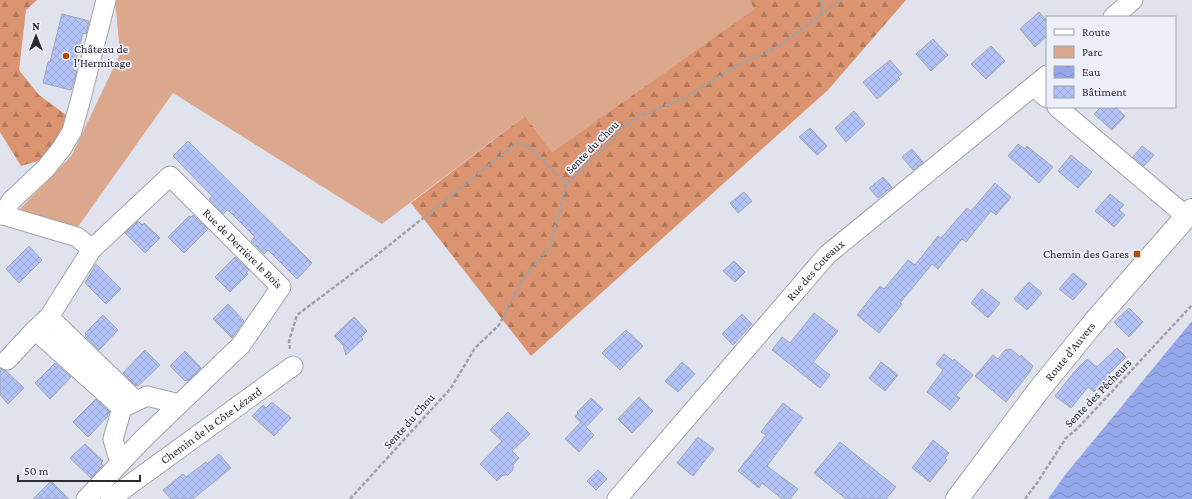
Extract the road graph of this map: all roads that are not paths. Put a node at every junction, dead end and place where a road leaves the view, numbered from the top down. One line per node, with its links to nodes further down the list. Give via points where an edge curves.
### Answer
1 (106, 0): 7 (street, via 72,131 46,168 11,201)
2 (1133, 0): 3 (street)
3 (1115, 16)
4 (1043, 87): 18 (street, Rue des Coteaux, via 827,255)
5 (1058, 108): 6 (street)
6 (1189, 213): 19 (main road, Route d'Auvers, via 1038,391)
7 (2, 215): 8 (street, via 77,237)
8 (92, 249): 9 (street, Rue de Derrière le Bois); 13 (street, Rue de Derrière le Bois, via 170,176 281,287 241,344)
9 (49, 317): 10 (street, Rue de Derrière le Bois); 14 (street)
10 (35, 330): 11 (street, Rue de Derrière le Bois); 14 (street)
11 (7, 360)
12 (293, 366): 17 (street, Chemin de la Côte Lézard)
13 (179, 404): 14 (street, via 147,396); 15 (street, Rue de Derrière le Bois)
14 (129, 405): 15 (street, via 113,439)
15 (120, 463): 16 (street, Rue de Derrière le Bois)
16 (86, 499)
17 (110, 499)
18 (617, 499)
19 (957, 499)

